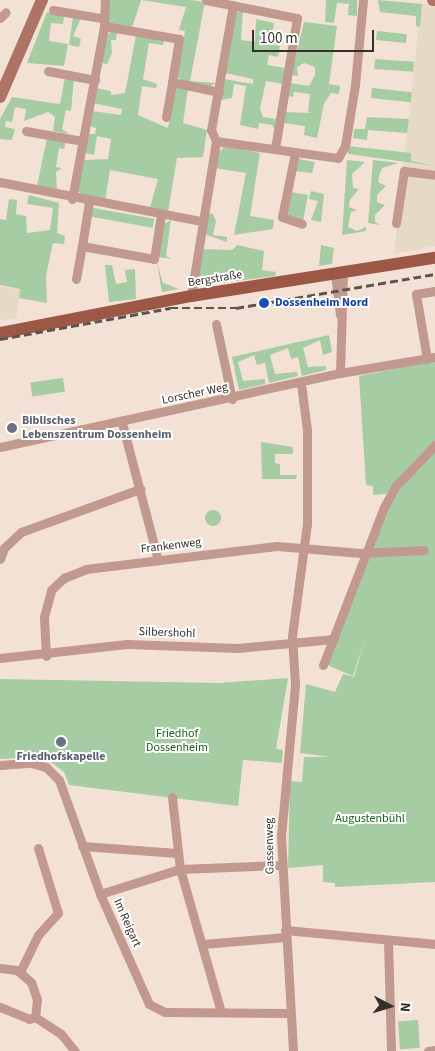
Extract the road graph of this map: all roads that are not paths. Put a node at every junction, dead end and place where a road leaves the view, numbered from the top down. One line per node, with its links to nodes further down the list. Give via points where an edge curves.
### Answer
1 (42, 0): 12 (street)
2 (105, 0): 7 (street)
3 (206, 0): 5 (street)
4 (363, 0): 18 (street, via 345,146 338,158)
5 (233, 5): 11 (street); 17 (street, via 298,18)
6 (53, 10): 7 (street)
7 (103, 22): 9 (street); 10 (street, via 179,39)
8 (48, 71): 9 (street)
9 (95, 80): 15 (street)
10 (172, 82): 11 (street); 13 (street)
11 (218, 92): 16 (street, via 211,130)
12 (0, 97)
13 (166, 117)
14 (26, 131): 15 (street)
15 (83, 141): 21 (street)
16 (216, 141): 17 (street); 24 (street)
17 (275, 148): 18 (street)
18 (295, 153): 26 (street, via 282,217)
19 (435, 174): 25 (street, via 404,171)
20 (0, 182): 21 (street)
21 (72, 199): 22 (street)
22 (89, 202): 23 (street); 27 (street)
23 (162, 215): 24 (street); 27 (street, via 154,259)
24 (200, 221): 34 (street, via 192,275)
25 (396, 223)
26 (302, 224)
27 (82, 246): 31 (street)
28 (435, 258): 29 (main road, Bergstraße)
29 (339, 273): 30 (main road, Bergstraße); 32 (street); 35 (street)
30 (316, 277): 32 (street); 34 (main road, Bergstraße)
31 (76, 279)
32 (334, 291): 35 (street)
33 (435, 291): 38 (street, via 416,294)
34 (194, 296): 37 (main road, Bergstraße)
35 (340, 317): 39 (street)
36 (216, 324): 41 (street)
37 (0, 333)
38 (431, 358): 39 (street, Lorscher Weg)
39 (340, 373): 40 (street, Lorscher Weg)
40 (301, 384): 41 (street, Lorscher Weg); 46 (street, Gassenweg, via 309,484)
41 (232, 398): 42 (street, Lorscher Weg)
42 (122, 423): 44 (street, Lorscher Weg); 45 (street)
43 (435, 446): 48 (street, via 389,497)
44 (0, 447)
45 (140, 489): 49 (street, via 21,532 4,548); 50 (street)
46 (306, 549): 48 (street, Frankenweg); 50 (street, Frankenweg, via 277,546); 52 (street, Gassenweg)
47 (424, 550): 48 (street, Frankenweg)
48 (368, 552): 51 (street)
49 (0, 559)
50 (158, 560): 53 (street, Frankenweg, via 86,569 57,583 45,611)
51 (334, 639): 52 (street, Silbershohl); 55 (street)
52 (292, 642): 53 (street, Silbershohl, via 218,648 127,644); 61 (street, Gassenweg, via 296,680 282,812)
53 (46, 656): 54 (street, Silbershohl)
54 (0, 658)
55 (324, 665)
56 (0, 765): 58 (street, Im Reigart, via 32,763 53,772 64,791)
57 (172, 797): 60 (street)
58 (82, 846): 60 (street); 63 (street, Im Reigart)
59 (38, 848): 69 (street, via 58,913 38,936)
60 (177, 853): 62 (street)
61 (281, 865): 62 (street); 64 (street, Gassenweg)
62 (180, 869): 63 (street); 66 (street)
63 (100, 894): 71 (street, Im Reigart, via 149,1004 165,1012)
64 (286, 934): 65 (street); 66 (street); 72 (street, Gassenweg)
65 (388, 940): 67 (street); 77 (street)
66 (204, 944): 71 (street)
67 (435, 944)
68 (0, 968): 69 (street)
69 (20, 972): 73 (street, via 36,993)
70 (0, 1007): 73 (street, via 29,1019)
71 (221, 1012): 72 (street, Im Reigart)
72 (289, 1013): 76 (street, Gassenweg)
73 (35, 1017): 75 (street, via 61,1034)
74 (435, 1050): 78 (street)
75 (75, 1051)
76 (292, 1051)
77 (391, 1051)
78 (428, 1051)

